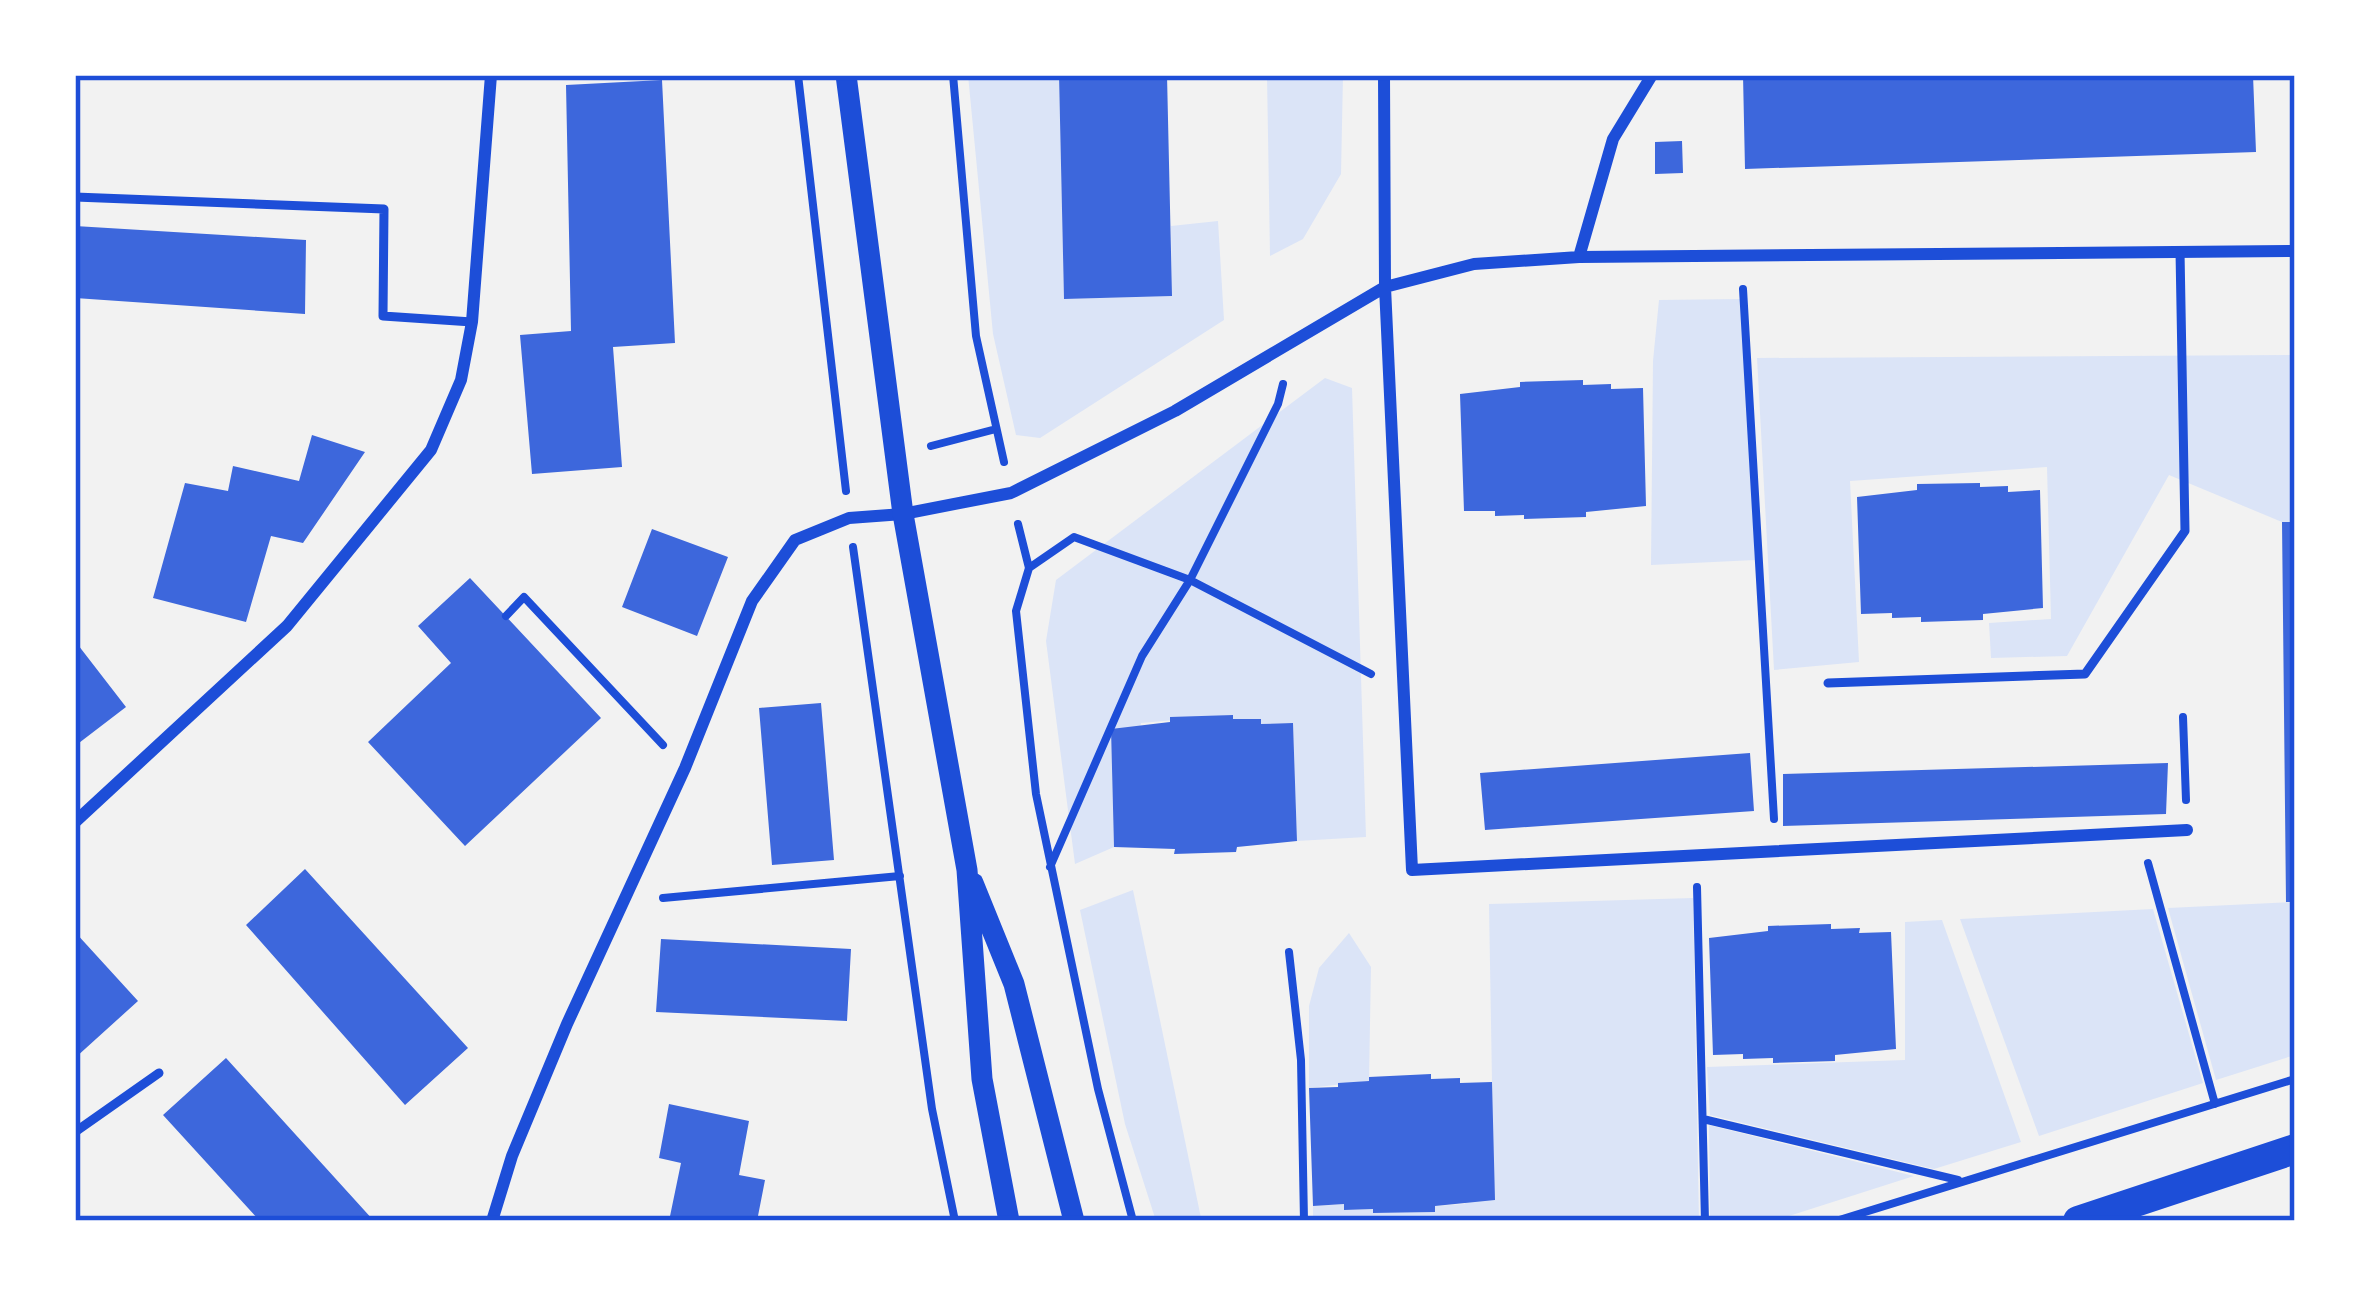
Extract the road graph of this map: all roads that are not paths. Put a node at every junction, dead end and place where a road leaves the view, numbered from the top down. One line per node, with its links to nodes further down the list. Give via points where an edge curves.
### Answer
1 (490, 75): 10 (street)
2 (846, 75): 11 (street)
3 (1384, 75): 9 (street)
4 (1652, 75): 8 (street, via 1613,139)
5 (75, 197): 10 (lane, via 384,209 383,316)
6 (2295, 250): 7 (street)
7 (2180, 251): 8 (street); 12 (lane, via 2185,531 2086,674)
8 (1580, 257): 9 (street, via 1474,264)
9 (1385, 287): 11 (street, via 1175,411 1011,493); 14 (street, via 1412,870)
10 (472, 322): 13 (street, via 461,380 431,450 286,626)
11 (903, 514): 15 (street); 19 (street, via 849,518 795,540 752,602 512,1156)
12 (1828, 683)
13 (75, 822)
14 (2187, 830)
15 (968, 870): 20 (street, via 982,1079); 21 (street, via 1014,984)
16 (159, 1073): 17 (lane)
17 (75, 1132)
18 (2295, 1149): 22 (main road)
19 (492, 1221)
20 (1009, 1221)
21 (1074, 1221)
22 (2078, 1221)

